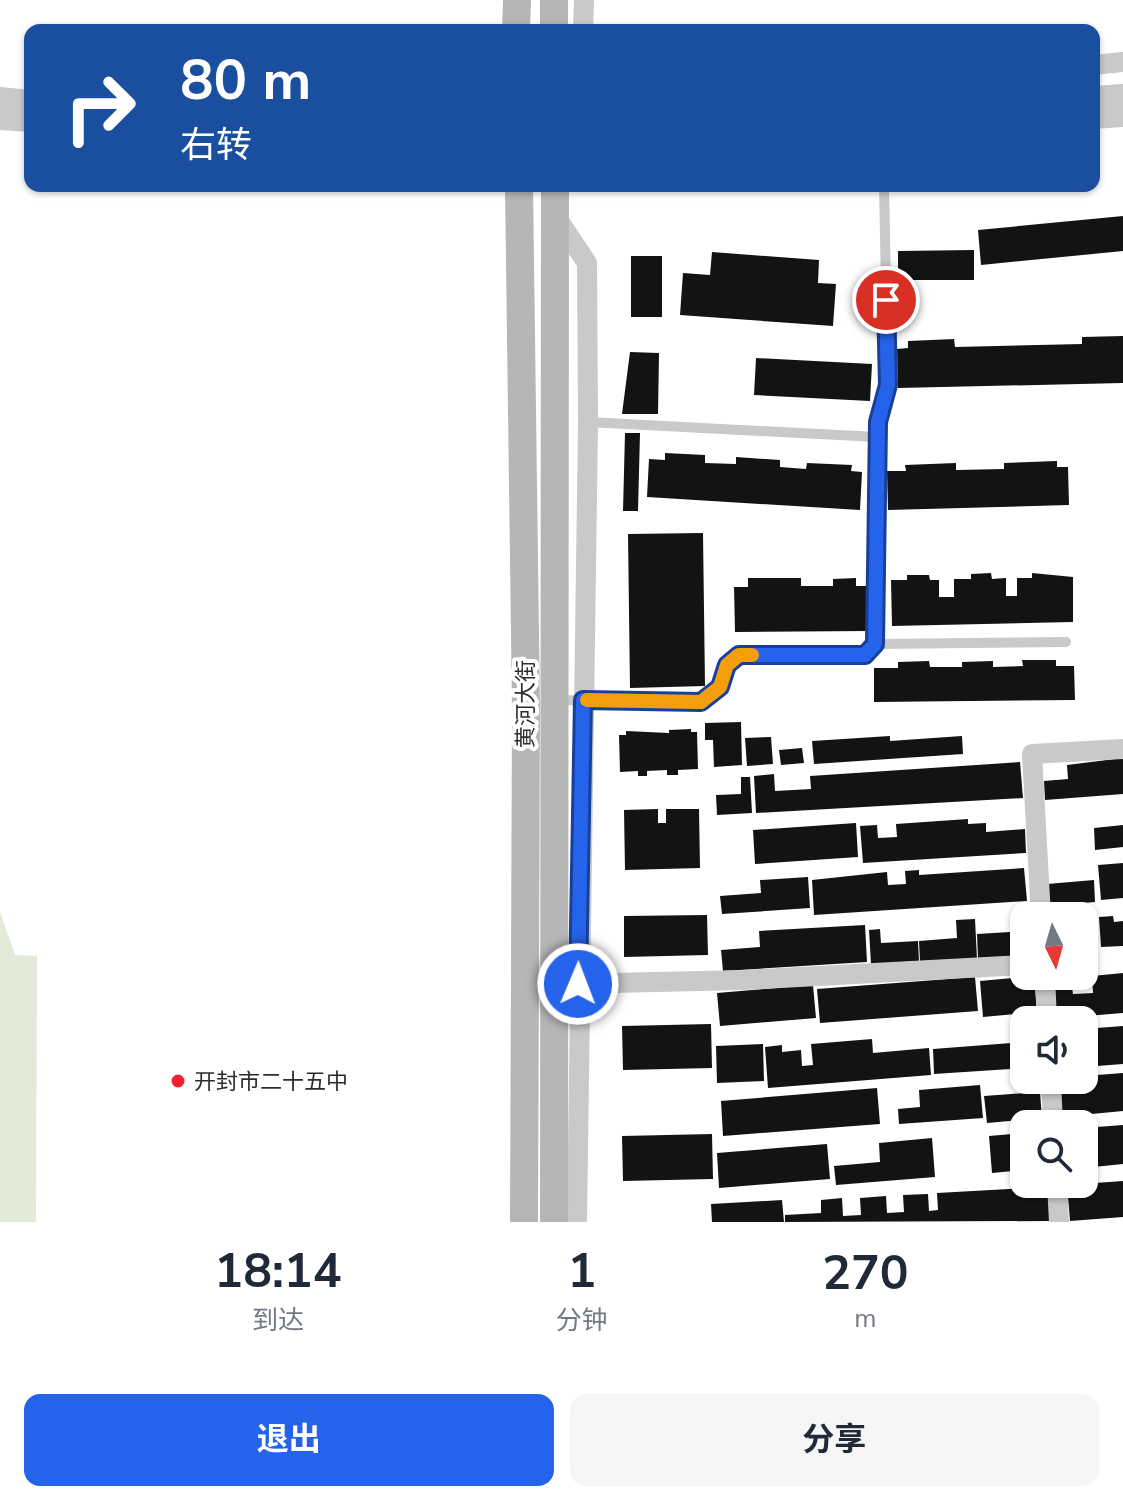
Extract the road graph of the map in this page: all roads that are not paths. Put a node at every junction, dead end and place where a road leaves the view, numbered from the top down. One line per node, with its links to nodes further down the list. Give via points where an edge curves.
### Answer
1 (517, 0): 4 (main road)
2 (554, 0): 5 (main road)
3 (584, 0): 6 (street)
4 (516, 24)
5 (554, 24)
6 (583, 24)
7 (1123, 62): 8 (street)
8 (1100, 64)
9 (1123, 96): 10 (street)
10 (1100, 98)
11 (0, 99): 12 (street)
12 (24, 101)
13 (1123, 115): 14 (street)
14 (1100, 117)
15 (0, 118): 16 (street)
16 (24, 120)
17 (519, 192): 32 (main road, 黄河大街, via 526,709)
18 (555, 192): 20 (main road, 黄河大街)
19 (884, 192): 22 (lane, via 888,385)
20 (555, 215): 21 (street, via 587,263); 25 (main road, 黄河大街)
21 (588, 422): 22 (lane); 26 (street)
22 (877, 437): 24 (lane)
23 (1066, 642): 24 (lane)
24 (875, 644): 26 (lane, via 865,655 739,655 727,665 720,687 701,702)
25 (553, 700): 26 (lane); 30 (main road, 黄河大街)
26 (583, 700): 30 (street)
27 (1123, 749): 28 (street, via 1032,754)
28 (1040, 902)
29 (1010, 966): 30 (street)
30 (566, 984): 33 (main road, 黄河大街); 34 (street)
31 (1058, 1198): 35 (street)
32 (524, 1222)
33 (554, 1222)
34 (577, 1222)
35 (1059, 1222)

